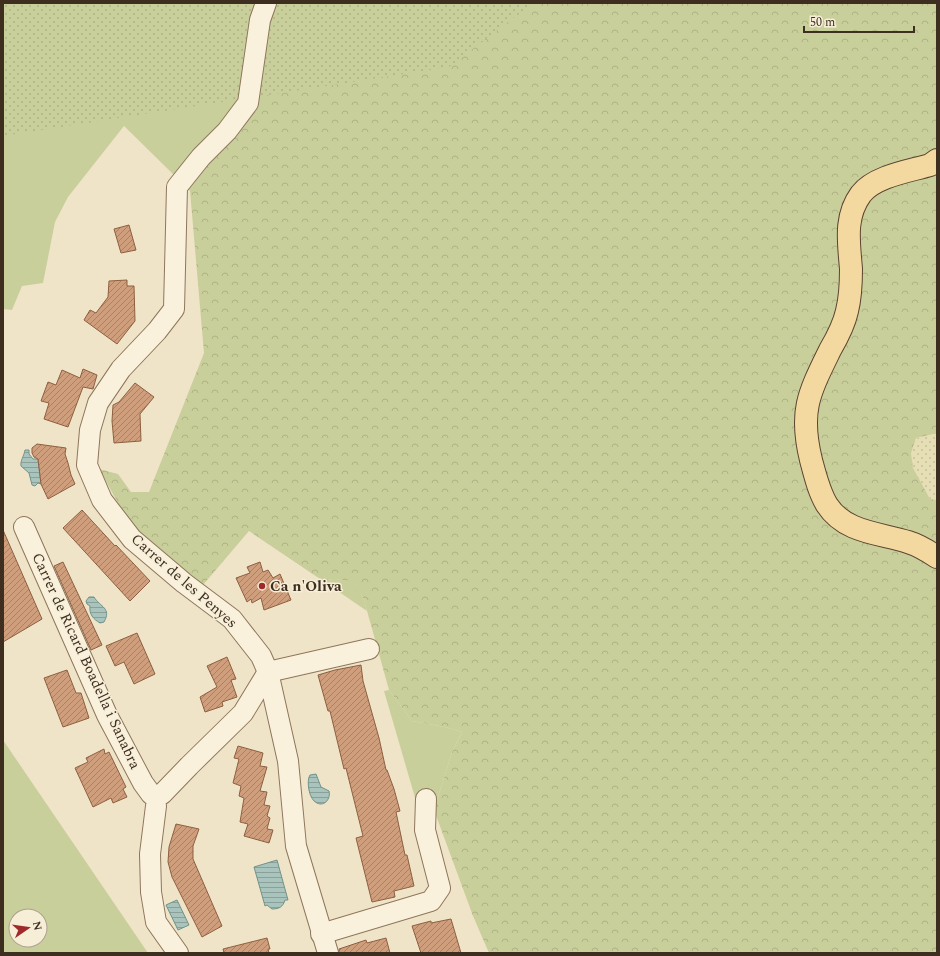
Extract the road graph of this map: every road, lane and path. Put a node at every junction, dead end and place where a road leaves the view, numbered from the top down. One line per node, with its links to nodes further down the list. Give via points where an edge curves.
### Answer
1 (266, 3): 6 (street, Carrer de les Penyes, via 260,20 248,103 227,131 200,157 177,187 174,309 121,369 98,403 90,430 87,465 102,500 132,539 232,619 261,656)
2 (937, 160): 4 (main road, via 881,179 862,193 852,208 848,226 851,271 847,311 808,398 806,414 806,441 816,478 827,505 839,519 855,528 909,542)
3 (24, 527): 7 (street, Carrer de Ricard Boadella i Sanabra, via 107,715 143,784)
4 (937, 557)
5 (369, 649): 6 (street)
6 (268, 672): 7 (street, via 243,713); 9 (street, Carrer de les Penyes, via 288,761 296,846)
7 (156, 798): 10 (street, via 150,854 151,892 156,922)
8 (426, 799): 9 (street, via 425,830 440,888 430,901)
9 (322, 934): 11 (street, Carrer de les Penyes)
10 (178, 953)
11 (328, 953)

